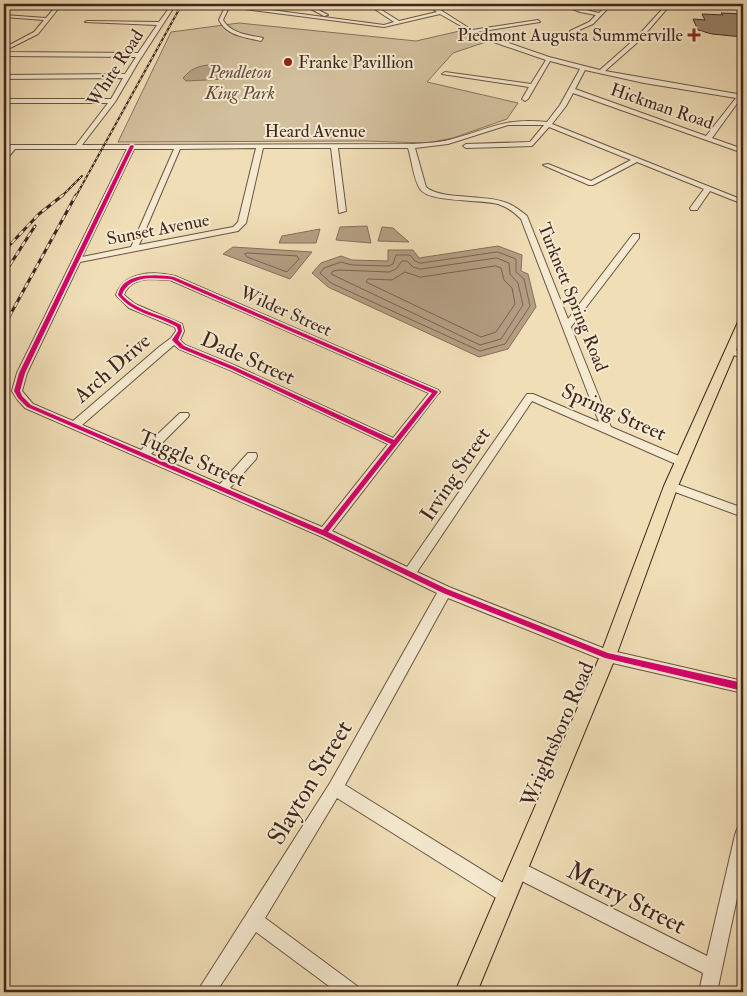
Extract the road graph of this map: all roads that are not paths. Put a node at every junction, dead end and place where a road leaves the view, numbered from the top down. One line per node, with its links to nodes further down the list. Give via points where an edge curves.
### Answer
1 (60, 4): 15 (street)
2 (174, 4): 20 (street, White Road)
3 (235, 4): 10 (street)
4 (304, 4): 16 (street)
5 (369, 4): 19 (street)
6 (428, 4): 12 (street)
7 (562, 4): 13 (street)
8 (610, 4): 13 (street)
9 (670, 4): 31 (street)
10 (228, 5): 11 (street); 16 (street); 24 (street, via 221,20 224,26)
11 (208, 7)
12 (442, 12): 19 (street); 21 (street)
13 (599, 14): 22 (street, via 591,23)
14 (4, 16): 15 (street)
15 (47, 19): 25 (street, via 36,33)
16 (334, 20): 19 (street, via 384,26)
17 (538, 21): 21 (street)
18 (87, 22): 20 (street)
19 (399, 23)
20 (162, 24): 28 (street, White Road)
21 (473, 31): 29 (street)
22 (572, 32)
23 (12, 39): 25 (street)
24 (261, 39)
25 (20, 40): 26 (street)
26 (4, 50)
27 (4, 54): 28 (street)
28 (141, 55): 33 (street, White Road)
29 (550, 59): 30 (street); 35 (street)
30 (583, 68): 31 (street); 36 (street)
31 (601, 72): 37 (street)
32 (445, 74): 35 (street)
33 (127, 76): 34 (street); 40 (street, White Road)
34 (4, 77)
35 (533, 86): 38 (street)
36 (571, 90): 41 (street, via 563,106); 42 (street, Hickman Road)
37 (741, 97): 42 (street)
38 (526, 99)
39 (4, 101): 40 (street)
40 (112, 101): 43 (street, White Road)
41 (547, 124): 48 (street, Heard Avenue, via 522,120 503,122 441,144); 49 (street, via 532,144); 54 (street, Heard Avenue)
42 (708, 138): 52 (street, Hickman Road)
43 (78, 146): 44 (street, Heard Avenue); 51 (street, Heard Avenue)
44 (132, 146): 45 (street, Heard Avenue); 62 (street, Tuggle Street)
45 (178, 146): 46 (street, Heard Avenue); 61 (street)
46 (260, 146): 47 (street, Heard Avenue); 61 (street, Sunset Avenue, via 242,223 234,229)
47 (334, 146): 48 (street, Heard Avenue); 59 (street)
48 (411, 146): 65 (street, Turknett Spring Road, via 427,192 490,200 518,211 524,218)
49 (466, 146)
50 (4, 147): 51 (street, Heard Avenue)
51 (13, 147): 53 (street)
52 (743, 151)
53 (4, 159)
54 (638, 160): 55 (street, via 591,184); 56 (street, Heard Avenue)
55 (546, 165)
56 (708, 189): 57 (street, Heard Avenue); 58 (street)
57 (743, 202)
58 (694, 208)
59 (342, 212)
60 (636, 236): 65 (street)
61 (134, 249): 62 (street, Sunset Avenue)
62 (77, 260): 70 (street, Tuggle Street, via 22,373 17,391 29,406)
63 (123, 286): 66 (street, Dade Street, via 120,295 124,301 179,326); 72 (street, Wilder Street, via 138,278 172,278 435,392)
64 (743, 322): 67 (main road, Wrightsboro Road)
65 (567, 327): 71 (street, Turknett Spring Road)
66 (175, 340): 70 (street, Arch Drive); 72 (street, Dade Street, via 182,347)
67 (737, 353): 75 (main road, Wrightsboro Road)
68 (530, 396): 71 (street, Spring Street); 80 (street, Irving Street)
69 (184, 415): 73 (street)
70 (75, 425): 73 (street, Tuggle Street)
71 (607, 429): 75 (street, Spring Street)
72 (395, 444): 79 (street)
73 (143, 454): 77 (street, Tuggle Street)
74 (252, 456): 77 (street)
75 (682, 462): 76 (main road, Wrightsboro Road)
76 (671, 486): 78 (street); 82 (main road, Wrightsboro Road)
77 (222, 489): 79 (street, Tuggle Street)
78 (743, 512)
79 (324, 533): 80 (street, Tuggle Street)
80 (410, 573): 81 (street, Tuggle Street)
81 (445, 591): 82 (street, Tuggle Street); 84 (street, Slayton Street)
82 (608, 656): 83 (street, Tuggle Street); 86 (main road, Wrightsboro Road)
83 (743, 686)
84 (335, 788): 87 (street); 88 (street, Slayton Street)
85 (743, 840): 89 (street)
86 (518, 870): 87 (main road, Wrightsboro Road); 89 (street, Merry Street)
87 (507, 895): 92 (main road, Wrightsboro Road)
88 (254, 920): 90 (street, Slayton Street); 91 (street)
89 (714, 969): 93 (street)
90 (206, 992)
91 (350, 992)
92 (466, 992)
93 (708, 992)

